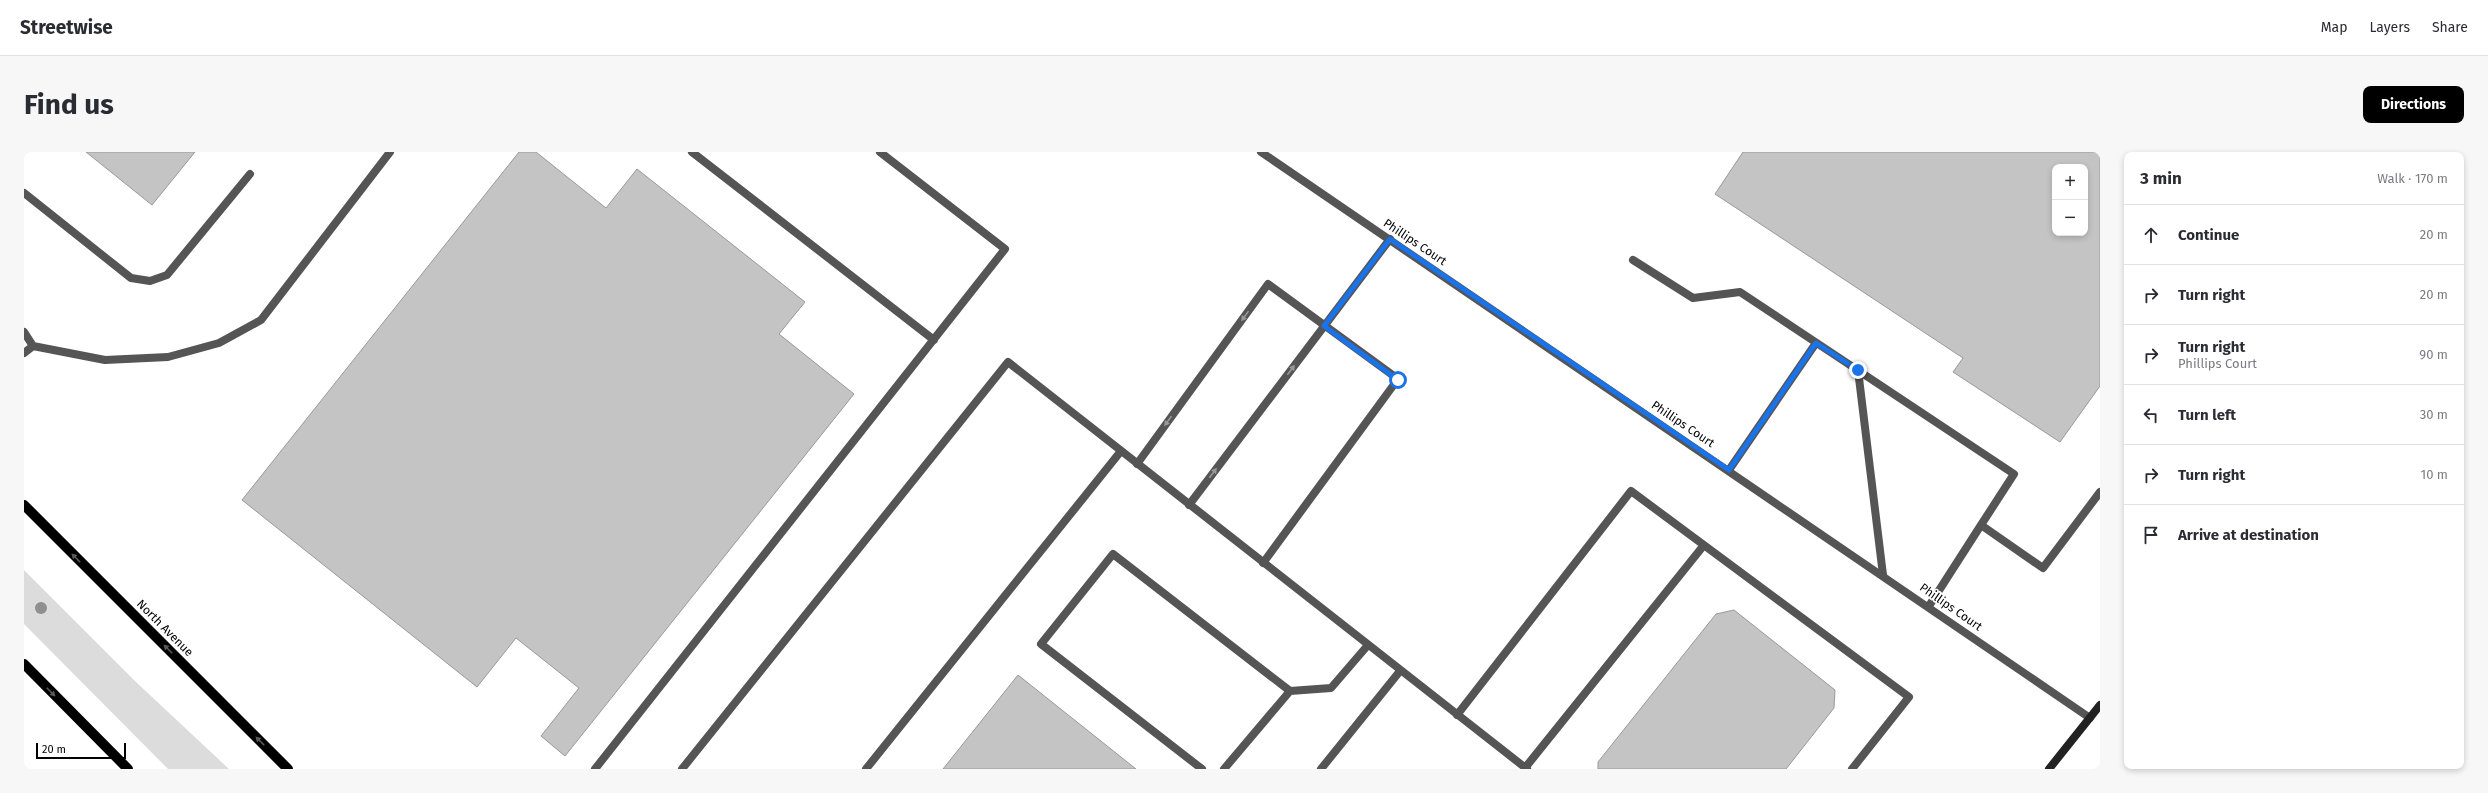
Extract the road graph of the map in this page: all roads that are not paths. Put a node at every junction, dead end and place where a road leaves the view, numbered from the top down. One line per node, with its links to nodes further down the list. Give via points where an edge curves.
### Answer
1 (390, 152): 13 (street, via 262,320 219,343 168,357 105,360)
2 (692, 152): 11 (street)
3 (880, 152): 11 (street, via 1005,249)
4 (1261, 152): 7 (street, Phillips Court)
5 (250, 174): 6 (street, via 167,275 150,281 131,278)
6 (24, 193)
7 (1390, 239): 9 (street); 18 (street, Phillips Court)
8 (1633, 260): 12 (street, via 1693,298 1740,292)
9 (1324, 326): 17 (street, one-way to 17, via 1268,284); 21 (street, one-way to 9); 24 (street, via 1398,380)
10 (24, 332): 13 (street)
11 (934, 340): 37 (street)
12 (1816, 343): 15 (street); 18 (street)
13 (33, 346): 14 (street)
14 (24, 353)
15 (1858, 370): 22 (street, via 2014,474); 25 (street)
16 (1121, 450): 17 (street); 38 (street, via 1008,362); 39 (street)
17 (1137, 464): 21 (street)
18 (1729, 470): 25 (street, Phillips Court)
19 (2100, 492): 22 (street, via 2043,568)
20 (24, 505): 36 (main road, North Avenue, one-way to 20)
21 (1189, 505): 24 (street)
22 (1981, 525): 26 (street)
23 (1704, 545): 32 (street, via 1631,490); 34 (street); 43 (street, via 1909,697)
24 (1263, 563): 27 (street)
25 (1883, 575): 26 (street, Phillips Court)
26 (1929, 606): 33 (street, Phillips Court)
27 (1368, 645): 29 (street); 30 (street, via 1331,688)
28 (24, 664): 35 (main road, one-way to 35)
29 (1400, 671): 32 (street); 42 (street)
30 (1290, 690): 40 (street, via 1113,554 1041,644); 41 (street)
31 (2100, 705): 33 (street)
32 (1457, 715): 34 (street)
33 (2090, 718): 44 (street)
34 (1526, 768)
35 (128, 769)
36 (288, 769)
37 (595, 769)
38 (682, 769)
39 (866, 769)
40 (1202, 769)
41 (1224, 769)
42 (1321, 769)
43 (1852, 769)
44 (2049, 769)

